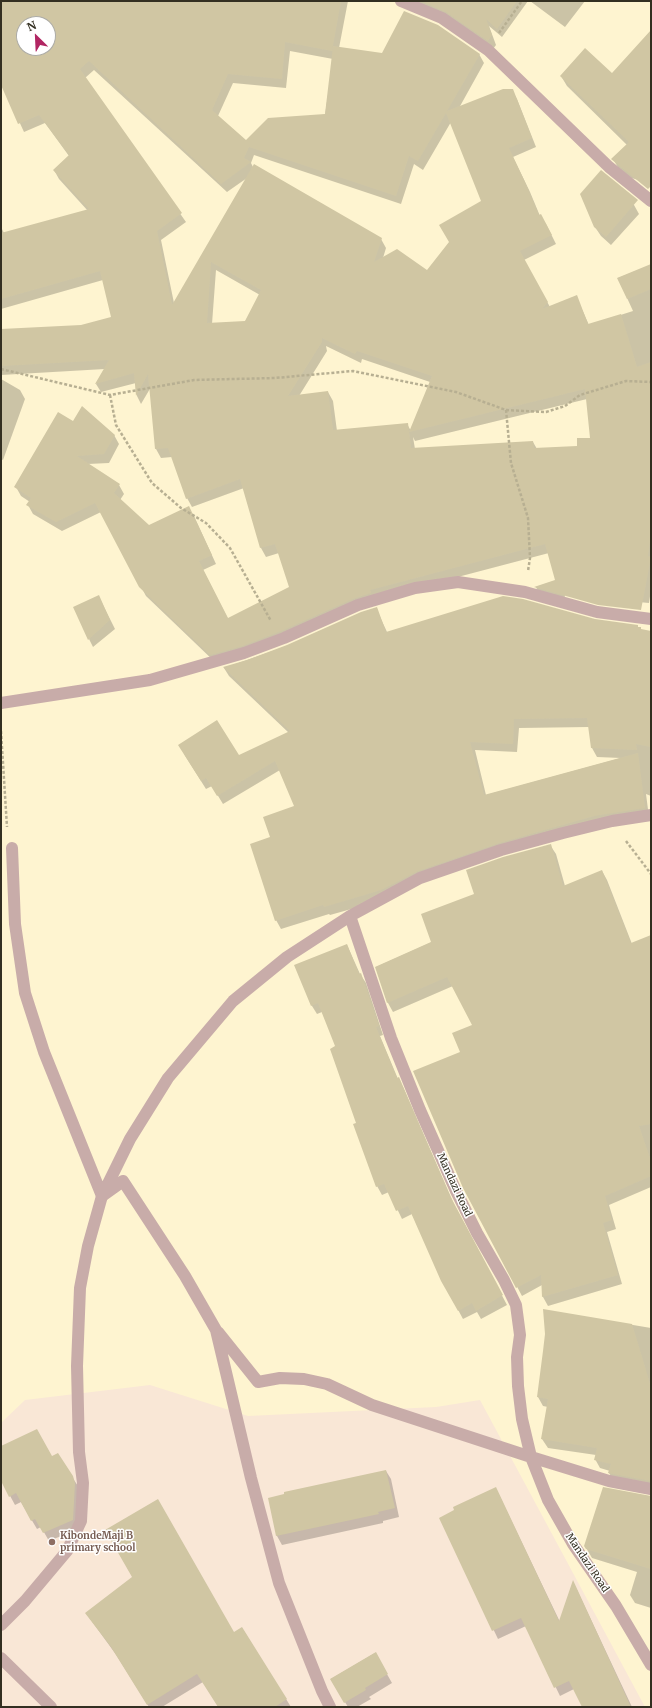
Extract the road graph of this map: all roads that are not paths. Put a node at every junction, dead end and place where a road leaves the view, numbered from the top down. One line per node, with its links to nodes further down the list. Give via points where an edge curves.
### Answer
1 (401, 1): 2 (street, via 442,18 488,50 609,167)
2 (651, 201)
3 (651, 619): 4 (street, via 597,612 525,592 458,582 415,588 358,605 284,638 150,680)
4 (1, 703)
5 (651, 815): 7 (street, via 612,821 501,850 420,878)
6 (12, 848): 8 (street, via 15,924 25,993 44,1052)
7 (350, 916): 8 (street, via 287,957 233,1001 168,1078 130,1139); 10 (street, Mandazi Road, via 391,1038 420,1110 456,1191 516,1305 520,1335 517,1357 518,1386)
8 (102, 1196): 9 (street, via 123,1181); 12 (street, via 80,1288 77,1366 81,1521 67,1551)
9 (216, 1330): 10 (street, via 258,1382 280,1378 304,1379 327,1384 372,1405); 16 (street, via 279,1583)
10 (531, 1457): 11 (street, via 609,1481); 14 (street, Mandazi Road, via 548,1500)
11 (651, 1489)
12 (1, 1625)
13 (1, 1658): 15 (street)
14 (651, 1665)
15 (50, 1707)
16 (330, 1707)

